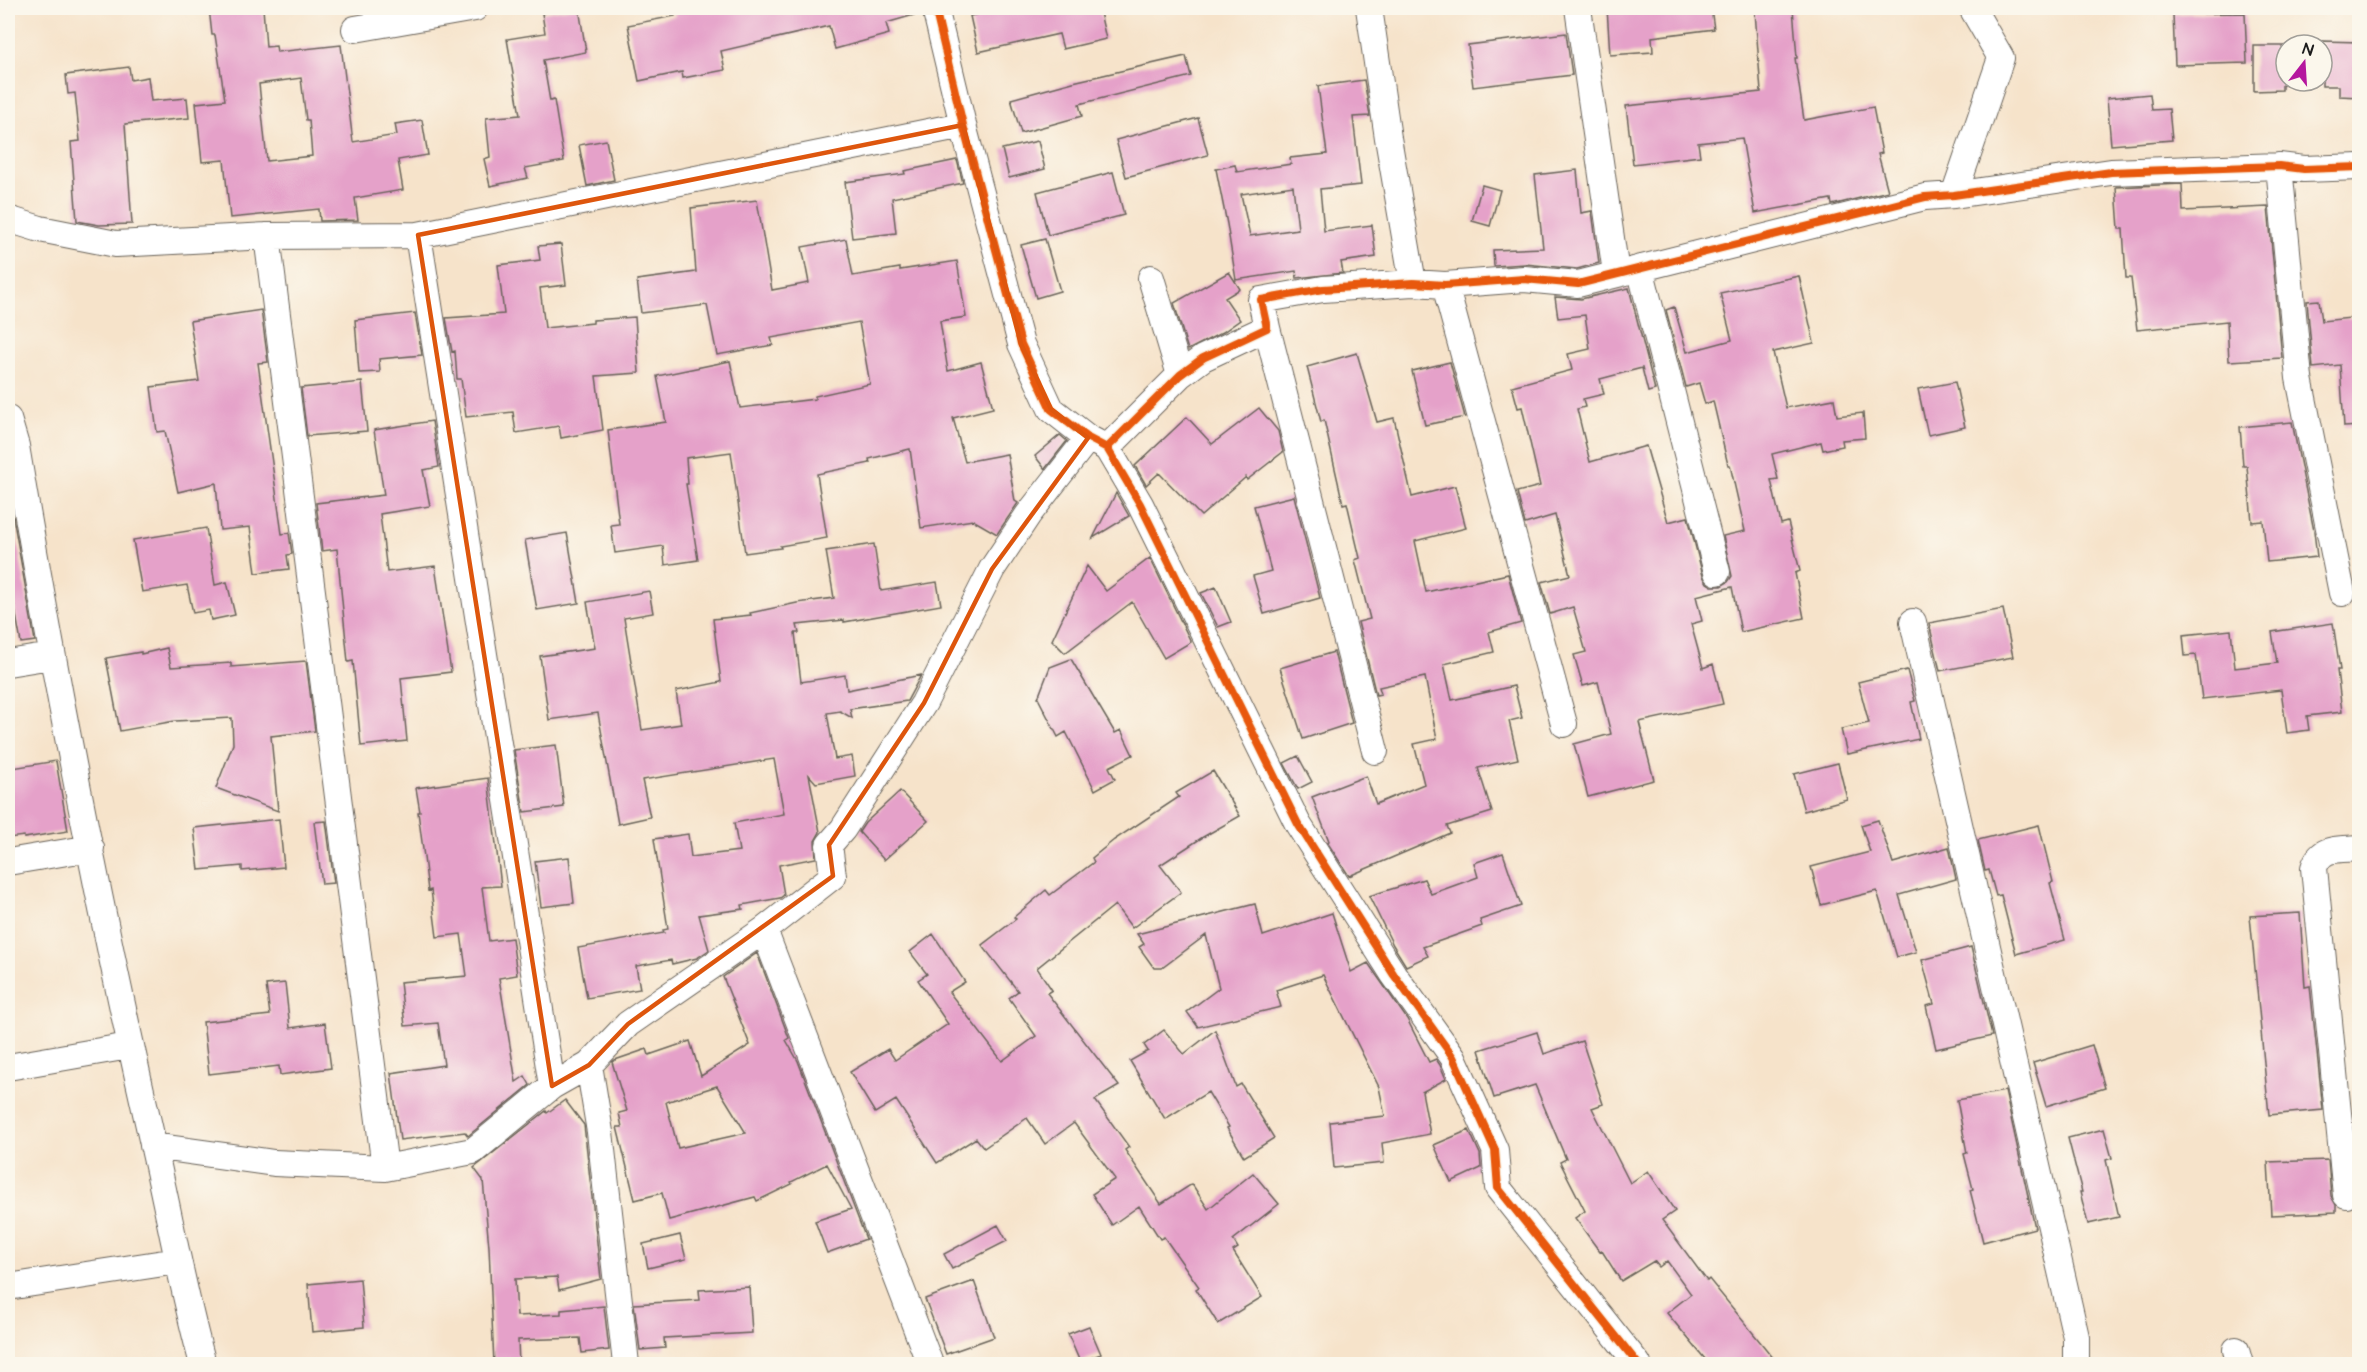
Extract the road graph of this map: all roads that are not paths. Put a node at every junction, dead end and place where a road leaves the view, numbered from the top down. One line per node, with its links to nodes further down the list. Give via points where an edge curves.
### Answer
1 (475, 8): 6 (street)
2 (935, 8): 7 (street)
3 (1369, 8): 16 (street)
4 (1578, 8): 14 (street)
5 (1972, 8): 10 (street, via 2001,58)
6 (355, 29)
7 (963, 124): 12 (street); 21 (street, via 1021,344 1051,409)
8 (2279, 166): 9 (street); 10 (street, via 2111,172); 24 (street, via 2299,378)
9 (2360, 167)
10 (1954, 195): 14 (street, via 1925,197)
11 (8, 219): 13 (street, via 116,244)
12 (418, 235): 13 (street); 37 (street)
13 (267, 237): 39 (street)
14 (1628, 271): 17 (street, via 1578,284 1524,279); 23 (street)
15 (1151, 278): 19 (street)
16 (1413, 283): 17 (street); 18 (street, via 1323,289 1261,300)
17 (1445, 285): 28 (street)
18 (1267, 328): 19 (street, via 1203,358); 29 (street)
19 (1180, 375): 21 (street)
20 (8, 419): 22 (street)
21 (1097, 443): 33 (street, via 1028,515 992,569 924,703 830,845 833,876); 46 (street, via 1140,504 1298,824 1394,975 1453,1057 1495,1150 1498,1188)
22 (12, 447): 26 (street)
23 (1717, 572)
24 (2342, 593)
25 (1913, 622): 47 (street, via 2076,1337)
26 (51, 657): 27 (street); 30 (street)
27 (8, 663)
28 (1564, 724)
29 (1374, 752)
30 (91, 848): 32 (street); 34 (street)
31 (2360, 848): 40 (street, via 2326,851 2317,858 2314,868)
32 (8, 861)
33 (764, 930): 35 (street, via 628,1024); 45 (street)
34 (129, 1046): 36 (street); 38 (street)
35 (589, 1065): 37 (street); 44 (street)
36 (8, 1066)
37 (552, 1086): 39 (street, via 473,1151)
38 (153, 1146): 39 (street, via 274,1163); 41 (street)
39 (385, 1168)
40 (2346, 1196)
41 (177, 1261): 42 (street); 43 (street)
42 (8, 1287)
43 (203, 1365)
44 (626, 1365)
45 (930, 1365)
46 (1638, 1365)
47 (2076, 1365)

